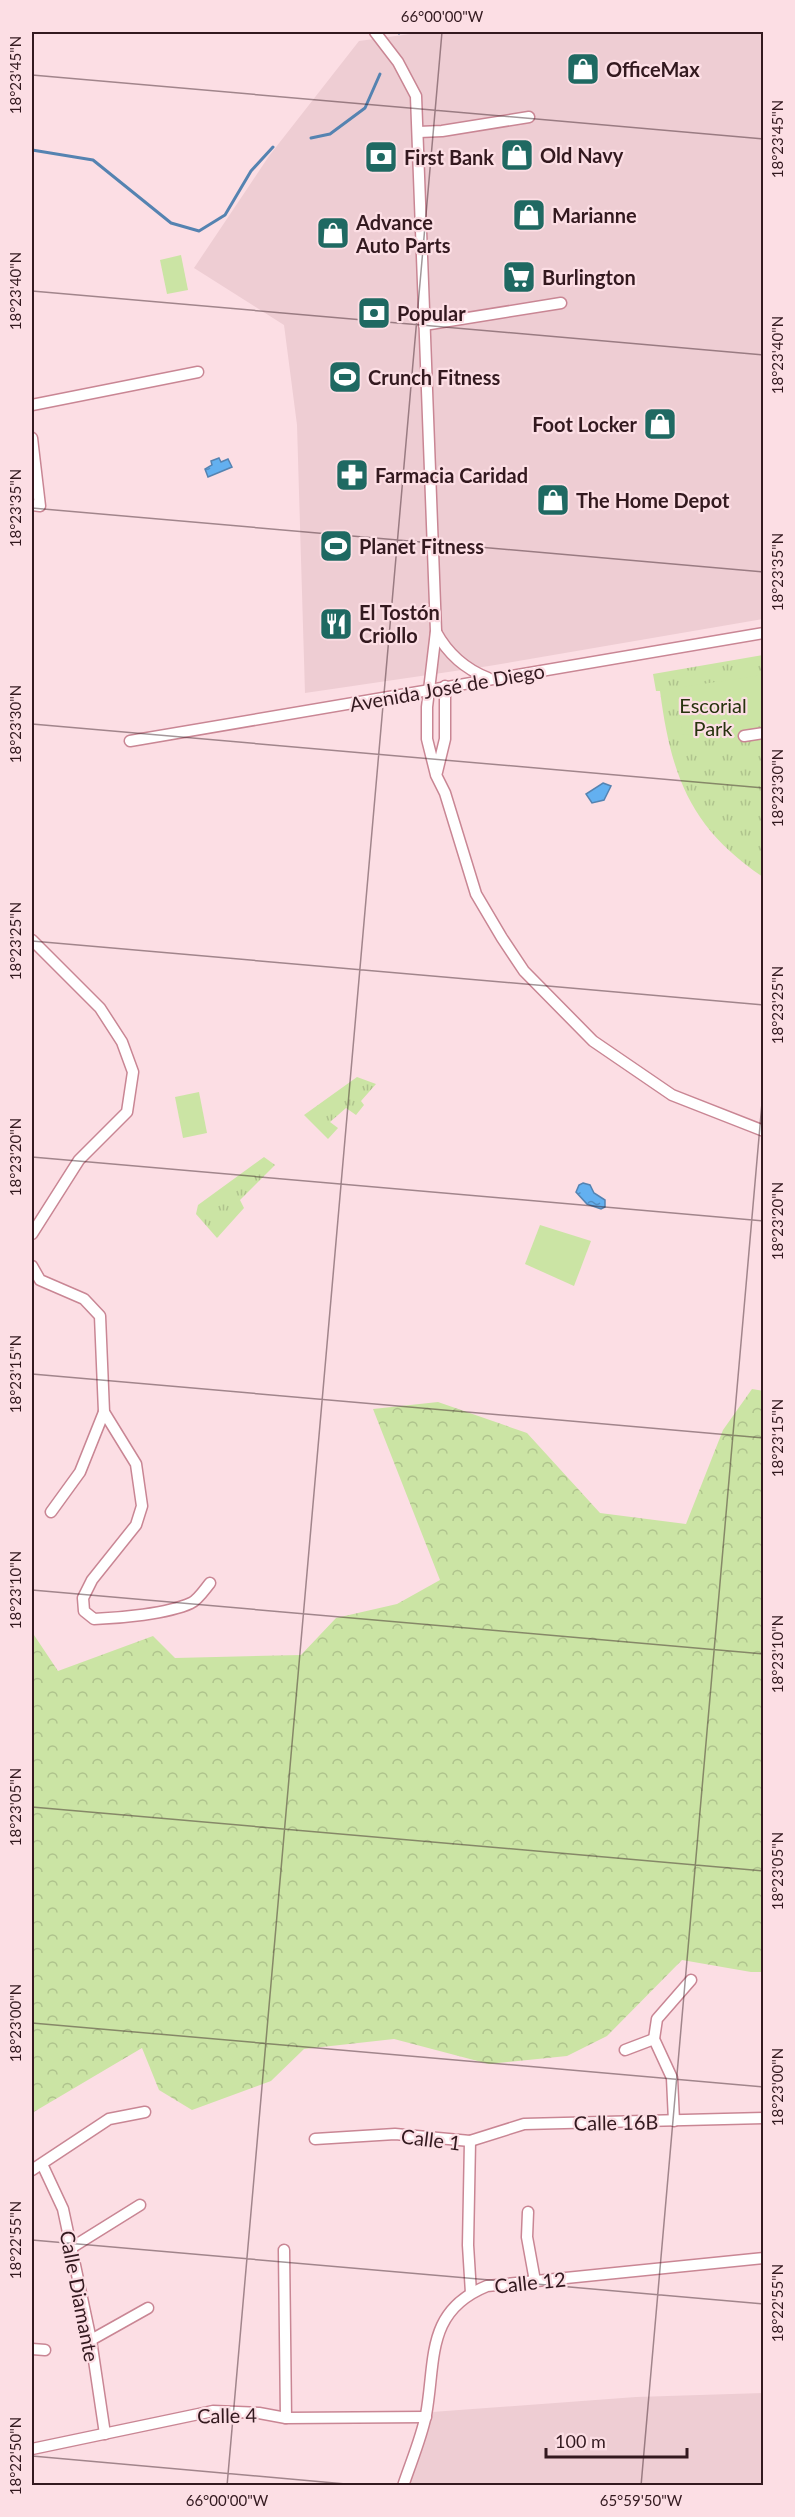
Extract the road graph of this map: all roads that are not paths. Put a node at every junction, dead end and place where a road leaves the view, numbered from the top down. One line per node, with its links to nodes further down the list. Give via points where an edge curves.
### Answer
1 (375, 32): 3 (street, via 398,62 416,96)
2 (528, 117): 3 (street)
3 (419, 132): 5 (street)
4 (561, 303): 5 (street)
5 (424, 325): 10 (street)
6 (198, 372): 7 (street)
7 (32, 405)
8 (32, 438): 9 (street)
9 (36, 505)
10 (436, 631): 12 (street, via 459,662); 14 (street)
11 (764, 633): 12 (street, Avenida José de Diego)
12 (488, 678): 13 (street, Avenida José de Diego)
13 (445, 686): 14 (street, Avenida José de Diego); 18 (street, via 445,739)
14 (430, 689): 17 (street, Avenida José de Diego); 18 (street, via 427,739)
15 (764, 733): 16 (street)
16 (744, 736)
17 (130, 741)
18 (436, 775): 20 (street, via 476,894 523,969 545,994 593,1041 633,1071 672,1095)
19 (32, 940): 21 (street, via 100,1008 122,1042 133,1072 127,1112 79,1160)
20 (764, 1131)
21 (32, 1234)
22 (32, 1266): 23 (street, via 40,1280 84,1299 100,1316)
23 (104, 1412): 24 (street, via 80,1472); 25 (street, via 136,1464 142,1506 136,1525 92,1580 83,1598 84,1611 94,1619 167,1610 193,1603)
24 (51, 1512)
25 (210, 1583)
26 (691, 1980): 27 (street, via 657,2019)
27 (654, 2039): 28 (street); 31 (street, via 672,2078)
28 (625, 2050)
29 (146, 2112): 34 (street, via 106,2122)
30 (764, 2118): 31 (street, Calle 16B)
31 (674, 2121): 33 (street, Calle 16B, via 524,2124)
32 (315, 2139): 33 (street, Calle 1, via 395,2134)
33 (470, 2141): 42 (street, Calle 1)
34 (42, 2164): 35 (street); 38 (street, Calle Diamante, via 63,2209)
35 (32, 2170)
36 (140, 2205): 38 (street)
37 (528, 2211): 41 (street, via 527,2237)
38 (71, 2248): 44 (street, Calle Diamante)
39 (284, 2250): 48 (street)
40 (764, 2258): 41 (street, Calle 12)
41 (535, 2281): 42 (street, Calle 12, via 487,2286)
42 (471, 2293): 47 (street, Calle 12, via 438,2332)
43 (148, 2308): 44 (street)
44 (91, 2340): 49 (street, Calle Diamante)
45 (32, 2349): 46 (street)
46 (45, 2350)
47 (426, 2417): 48 (street, Calle 4); 51 (street, Calle 12)
48 (286, 2418): 49 (street, Calle 4, via 213,2411)
49 (105, 2434): 50 (street, Calle 4)
50 (32, 2449)
51 (403, 2486)

